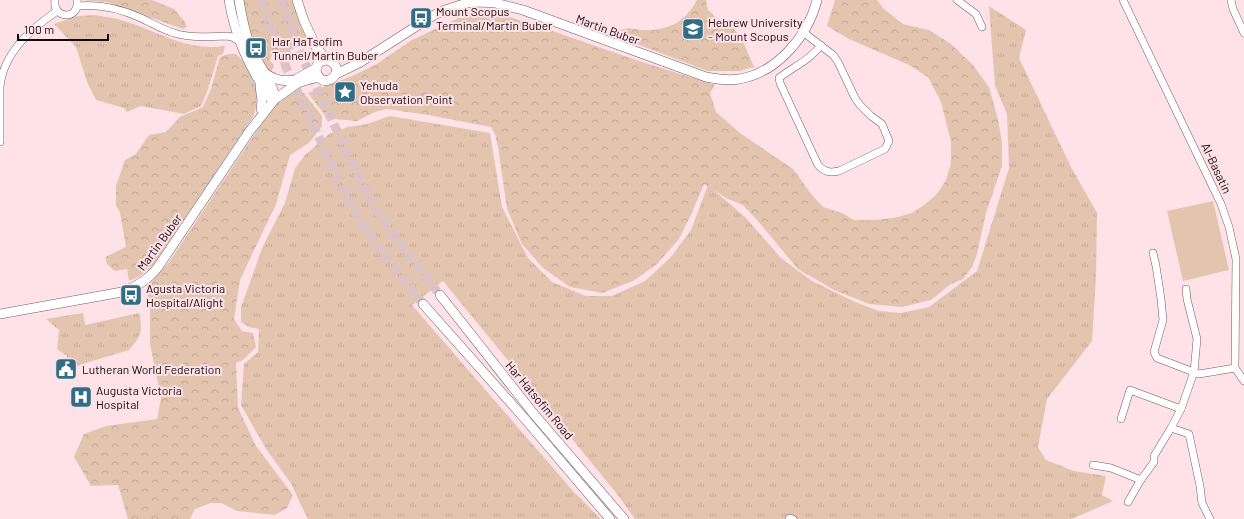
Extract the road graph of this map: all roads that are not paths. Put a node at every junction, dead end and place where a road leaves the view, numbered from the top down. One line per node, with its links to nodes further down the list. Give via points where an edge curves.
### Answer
1 (56, 0): 10 (street)
2 (229, 0): 11 (street)
3 (239, 0): 21 (street, via 247,39)
4 (297, 0): 17 (street)
5 (817, 0): 13 (street, Martin Buber, via 814,12)
6 (957, 0): 12 (street, via 976,14)
7 (1123, 0): 35 (street, Al-Basatin, via 1222,204 1236,259)
8 (1231, 0): 14 (street)
9 (77, 3): 10 (street, via 75,11 70,15); 15 (street, via 121,10 176,34)
10 (57, 11): 29 (street, via 40,22 15,48 2,74)
11 (232, 15): 15 (street, via 230,30); 16 (street)
12 (982, 27)
13 (803, 32): 18 (street); 19 (street, Martin Buber, via 790,49 769,67 746,78 724,80 706,77 523,10 478,2 457,6 434,15)
14 (1244, 33)
15 (218, 37): 16 (street, via 232,37)
16 (239, 41): 25 (street)
17 (315, 44): 20 (street, via 321,54); 22 (street)
18 (821, 46): 18 (street, via 833,55 855,98 882,124 889,141 885,149 833,172 827,172 818,166 779,78 812,56)
19 (367, 57): 20 (street, Martin Buber, via 350,64); 23 (street, Martin Buber)
20 (331, 62): 22 (street, via 325,60); 23 (street, via 336,67)
21 (261, 69): 24 (street, via 276,80); 26 (street)
22 (318, 69): 23 (street, via 321,79 328,80); 24 (street, Martin Buber); 26 (street, Martin Buber, via 310,78)
23 (336, 74)
24 (294, 80): 26 (street, Martin Buber)
25 (259, 82): 26 (street); 27 (street)
26 (273, 96): 27 (street, Martin Buber); 28 (street, Martin Buber)
27 (261, 109): 28 (street, Martin Buber)
28 (249, 132): 34 (street, Martin Buber, via 158,267 138,286 108,295)
29 (0, 142)
30 (1152, 253): 36 (street, via 1162,299 1163,320 1154,352 1157,358)
31 (1186, 289): 36 (street, via 1197,339)
32 (440, 295): 45 (street, Har Hatsofim Road, via 533,413)
33 (424, 304): 44 (street, Har Hatsofim Road)
34 (0, 314)
35 (1235, 368): 36 (street, via 1199,374); 37 (street)
36 (1194, 372): 38 (street)
37 (1244, 381)
38 (1181, 409): 39 (street, via 1130,390); 40 (street)
39 (1121, 419)
40 (1170, 428): 42 (street, via 1154,456 1154,462); 48 (street, via 1189,434 1202,503)
41 (1093, 465): 42 (street, via 1111,468)
42 (1140, 480): 43 (street)
43 (1128, 502)
44 (610, 519)
45 (624, 519)
46 (789, 519): 47 (street)
47 (794, 519)
48 (1210, 519)

